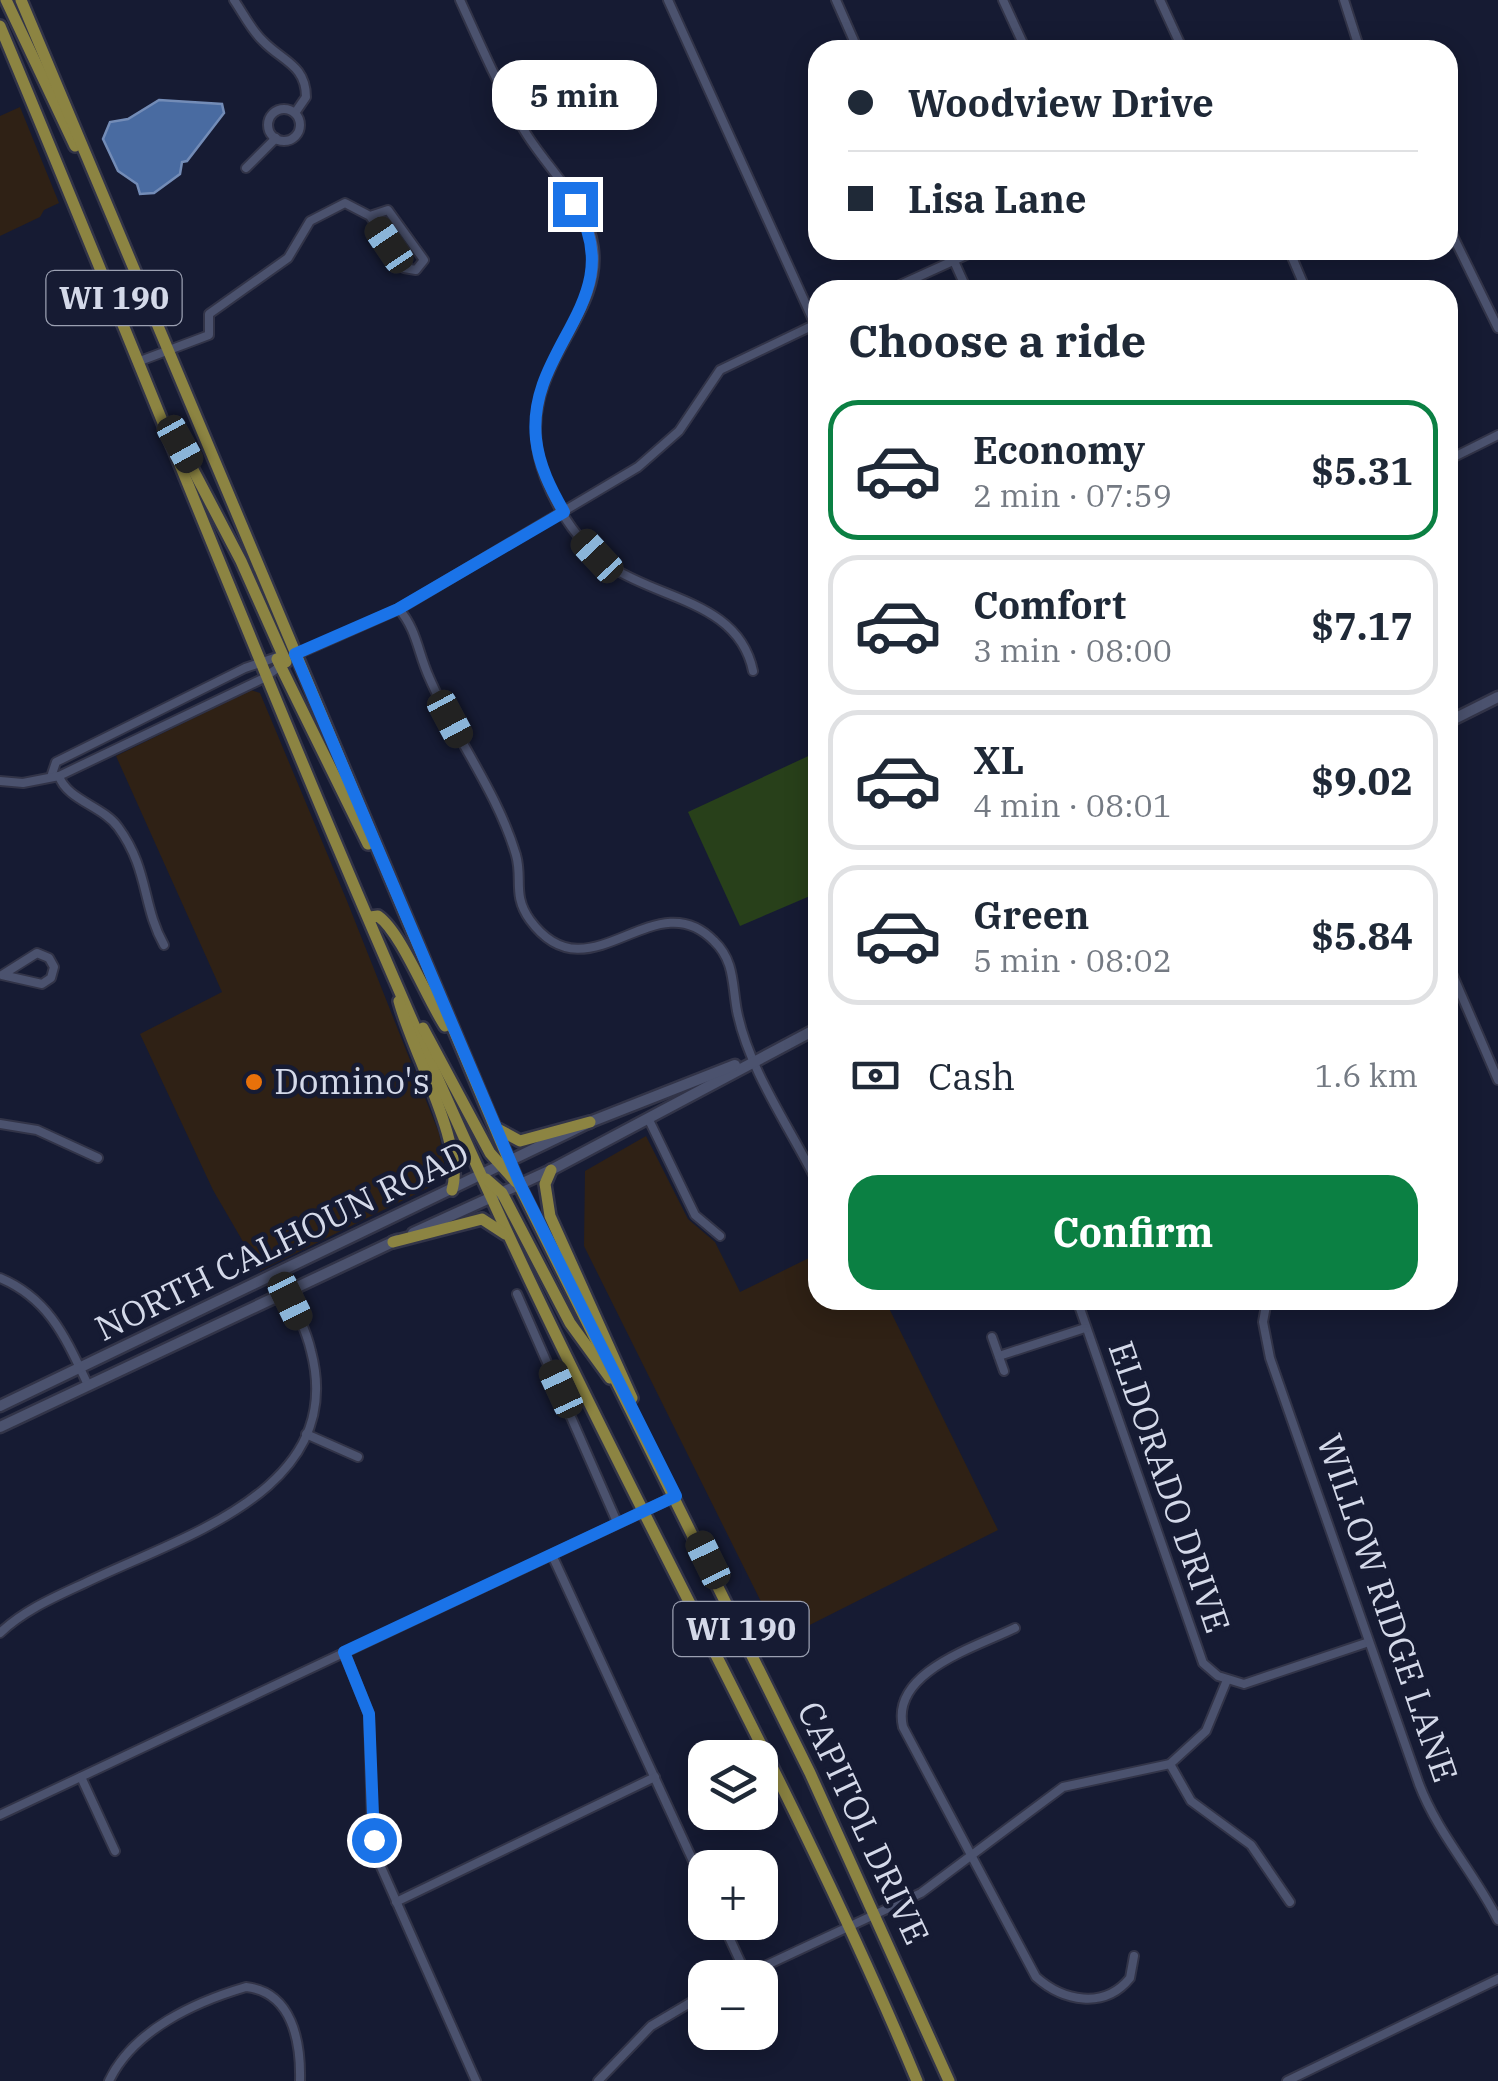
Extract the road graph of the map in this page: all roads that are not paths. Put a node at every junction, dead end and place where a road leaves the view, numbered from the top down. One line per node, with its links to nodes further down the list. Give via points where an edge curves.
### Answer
1 (6, 0): 18 (main road)
2 (21, 0): 18 (main road, WI 190)
3 (234, 0): 15 (street, via 262,40 303,77 306,97)
4 (460, 0): 31 (street, via 503,94 594,246 586,296 538,405 536,438 545,478)
5 (668, 0): 24 (street)
6 (836, 0): 11 (street)
7 (1003, 0): 12 (street)
8 (1160, 0): 13 (street)
9 (1344, 0): 14 (street)
10 (0, 26): 28 (main road, WI 190)
11 (854, 40)
12 (1021, 40)
13 (1178, 40)
14 (1357, 40)
15 (295, 113): 16 (street, via 295,136); 16 (street, via 272,115)
16 (276, 138): 17 (street)
17 (246, 168)
18 (103, 193): 27 (main road, WI 190)
19 (370, 216): 19 (street, via 404,268 416,270 424,260 401,225 388,210); 27 (street, via 345,203 310,221 288,258 208,314 208,334)
20 (1458, 246): 25 (street)
21 (954, 260): 22 (street); 23 (street)
22 (911, 280)
23 (963, 280)
24 (808, 308)
25 (1498, 328)
26 (808, 330): 31 (street, via 720,370 667,444)
27 (170, 350): 28 (street); 33 (main road, WI 190)
28 (140, 361): 33 (main road, WI 190, via 242,561)
29 (1498, 435): 30 (street)
30 (1458, 455)
31 (564, 512): 32 (street); 34 (street, via 611,567 734,629)
32 (398, 609): 33 (street); 48 (street, via 479,765 516,856 516,886 531,921 546,936 585,950 616,944 660,922 696,926 714,940 733,973)
33 (280, 659): 35 (main road, WI 190); 38 (street, via 56,762); 47 (main road, via 323,760 392,886)
34 (753, 671)
35 (270, 676): 38 (street); 40 (main road, WI 190)
36 (1497, 699): 37 (main road)
37 (1458, 717)
38 (56, 776): 39 (street); 41 (street, via 65,789 108,814 127,840)
39 (0, 781)
40 (370, 917): 42 (main road, WI 190); 47 (main road, via 391,925 426,998)
41 (164, 945)
42 (389, 964): 45 (main road, WI 190); 60 (main road, via 410,1045 450,1141)
43 (1, 975): 43 (street, via 42,984 54,966 37,953)
44 (1458, 987): 49 (street)
45 (403, 996): 55 (main road); 58 (main road, WI 190)
46 (808, 1033): 48 (main road, NORTH CALHOUN ROAD)
47 (459, 1046): 53 (main road)
48 (754, 1058): 50 (main road, NORTH CALHOUN ROAD); 51 (main road, NORTH CALHOUN ROAD); 56 (street)
49 (1498, 1080)
50 (649, 1120): 57 (main road, NORTH CALHOUN ROAD); 62 (street, via 696,1214)
51 (590, 1122): 53 (main road, via 520,1142); 55 (main road, NORTH CALHOUN ROAD)
52 (0, 1124): 54 (street, via 37,1130)
53 (494, 1128): 55 (main road)
54 (98, 1158)
55 (504, 1164): 58 (main road, NORTH CALHOUN ROAD); 59 (main road)
56 (808, 1164)
57 (551, 1170): 59 (main road, NORTH CALHOUN ROAD); 81 (main road, via 545,1184 550,1216)
58 (482, 1175): 60 (main road, NORTH CALHOUN ROAD); 61 (main road)
59 (520, 1184): 61 (main road, NORTH CALHOUN ROAD); 77 (main road, CAPITOL DRIVE / WI 190)
60 (452, 1190): 65 (main road, NORTH CALHOUN ROAD)
61 (497, 1195): 63 (main road, NORTH CALHOUN ROAD); 64 (main road, CAPITOL DRIVE / WI 190); 77 (main road, via 570,1323)
62 (720, 1236)
63 (393, 1242): 64 (main road, via 482,1218); 67 (main road, NORTH CALHOUN ROAD)
64 (512, 1242): 84 (main road, CAPITOL DRIVE / WI 190)
65 (278, 1274): 67 (street); 74 (main road, NORTH CALHOUN ROAD)
66 (0, 1278): 74 (street, via 41,1302)
67 (286, 1292): 76 (main road, NORTH CALHOUN ROAD); 80 (street, via 314,1366)
68 (516, 1294): 85 (street)
69 (1079, 1310): 71 (street, ELDORADO DRIVE)
70 (1266, 1310): 89 (street, WILLOW RIDGE LANE, via 1265,1341)
71 (1084, 1328): 73 (street); 91 (street, ELDORADO DRIVE, via 1192,1641 1203,1662)
72 (992, 1337): 73 (street)
73 (998, 1356): 75 (street)
74 (80, 1369): 76 (street); 78 (main road, NORTH CALHOUN ROAD)
75 (1004, 1371)
76 (88, 1386): 79 (main road, NORTH CALHOUN ROAD)
77 (622, 1393): 81 (main road, CAPITOL DRIVE / WI 190)
78 (0, 1406)
79 (0, 1427)
80 (306, 1434): 82 (street); 88 (street, via 280,1478 243,1506 37,1606)
81 (655, 1452): 83 (main road, CAPITOL DRIVE / WI 190)
82 (358, 1457)
83 (676, 1496): 84 (street); 101 (main road, CAPITOL DRIVE / WI 190)
84 (646, 1510): 85 (street); 103 (main road, CAPITOL DRIVE / WI 190)
85 (617, 1522): 86 (street)
86 (552, 1555): 90 (street); 94 (street)
87 (1016, 1628): 98 (street, via 913,1682 901,1709 910,1743)
88 (0, 1633)
89 (1369, 1642): 91 (street, via 1263,1679); 102 (street, WILLOW RIDGE LANE, via 1428,1808)
90 (344, 1652): 93 (street); 99 (street, via 369,1714 374,1840)
91 (1226, 1680): 92 (street, via 1206,1731)
92 (1170, 1764): 98 (street, via 1063,1787); 100 (street, via 1191,1800 1250,1845)
93 (81, 1777): 95 (street); 97 (street)
94 (655, 1777): 96 (street); 99 (street)
95 (0, 1815)
96 (688, 1850)
97 (115, 1851)
98 (970, 1857): 101 (street); 104 (street, via 1027,1966 1054,1991 1084,1999 1112,1993 1130,1978)
99 (396, 1902): 110 (street)
100 (1290, 1902)
101 (877, 1916): 103 (street); 113 (main road, CAPITOL DRIVE / WI 190)
102 (1498, 1920)
103 (850, 1927): 105 (street); 112 (main road, CAPITOL DRIVE / WI 190)
104 (1134, 1956)
105 (777, 1960)
106 (1498, 1979): 114 (street)
107 (688, 2004): 111 (street, via 651,2026)
108 (109, 2081): 109 (street, via 139,2040 246,1987 280,2000 294,2031)
109 (300, 2081)
110 (476, 2081)
111 (598, 2081)
112 (917, 2081)
113 (949, 2081)
114 (1287, 2081)

